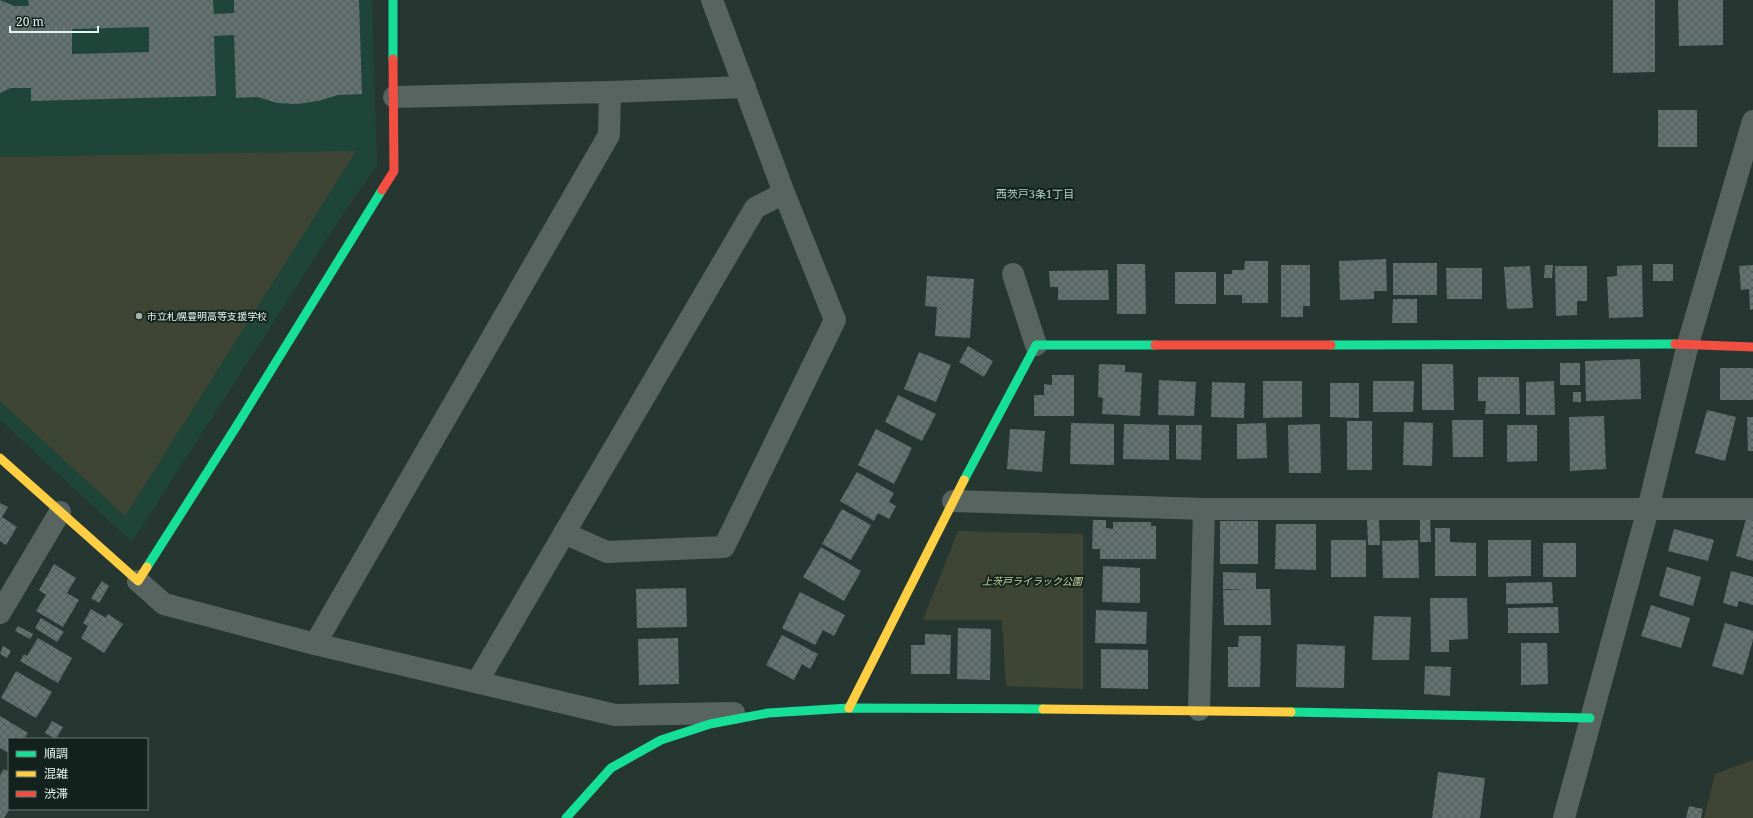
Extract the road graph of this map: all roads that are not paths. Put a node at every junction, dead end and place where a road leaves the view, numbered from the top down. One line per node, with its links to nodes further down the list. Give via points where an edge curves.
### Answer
1 (393, 0): 5 (street)
2 (712, 0): 3 (street)
3 (745, 88): 4 (street); 7 (street)
4 (610, 92): 5 (street); 22 (street, via 609,135)
5 (394, 97): 20 (street, via 394,171)
6 (1753, 121): 8 (street)
7 (784, 193): 19 (street, via 755,208); 19 (street, via 835,320 724,547 607,552)
8 (1743, 193): 10 (street)
9 (1013, 274): 11 (street)
10 (1688, 344): 11 (street); 12 (street); 15 (street)
11 (1036, 346): 14 (street)
12 (1753, 347)
13 (0, 458): 18 (street)
14 (953, 501): 17 (street); 24 (street)
15 (1648, 509): 16 (street); 17 (street); 27 (street)
16 (1753, 509)
17 (1204, 510): 25 (street)
18 (60, 512): 20 (street); 21 (street)
19 (564, 533): 23 (street)
20 (138, 581): 22 (street, via 164,604)
21 (0, 614)
22 (315, 644): 23 (street)
23 (477, 682): 26 (street, via 615,715)
24 (849, 708): 25 (street); 26 (street)
25 (1199, 710): 27 (street)
26 (768, 713): 28 (street, via 710,724 661,740 611,768)
27 (1590, 718): 29 (street)
28 (566, 818)
29 (1564, 818)

